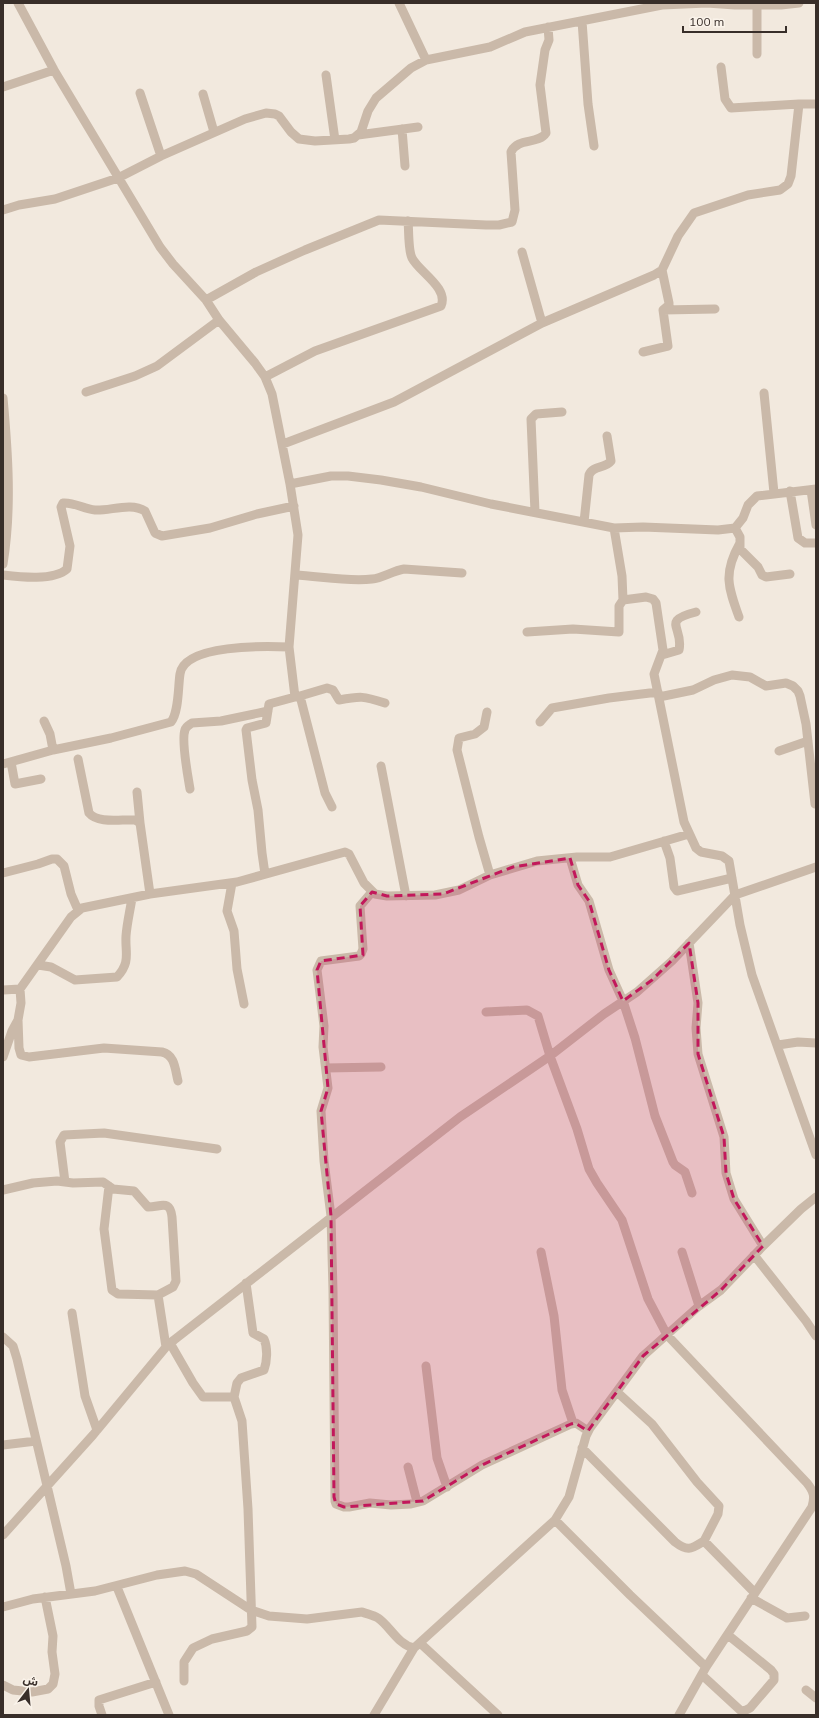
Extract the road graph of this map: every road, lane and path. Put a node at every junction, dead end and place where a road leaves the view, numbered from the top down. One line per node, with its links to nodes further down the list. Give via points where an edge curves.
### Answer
1 (18, 3): 13 (street)
2 (399, 3): 11 (street)
3 (682, 3): 4 (street); 8 (street, via 654,6)
4 (707, 3): 6 (street)
5 (799, 3): 7 (street)
6 (757, 4): 7 (street); 10 (street)
7 (781, 4)
8 (582, 21): 9 (street); 25 (street)
9 (548, 28): 11 (street, via 526,32 480,50); 30 (street, via 549,43 545,50 540,85 546,133 542,137 516,145 511,152 514,220 508,224 486,225)
10 (757, 54)
11 (426, 60): 23 (street, via 400,77 373,102)
12 (721, 67): 18 (street, via 725,99 731,108)
13 (54, 70): 15 (street); 28 (street)
14 (326, 76): 24 (street)
15 (3, 87)
16 (140, 93): 26 (street)
17 (203, 94): 22 (street)
18 (799, 104): 19 (street); 32 (street, via 796,144 788,184 780,190 748,195 694,213 678,236)
19 (816, 104)
20 (418, 127): 21 (street)
21 (402, 129): 23 (street); 27 (street)
22 (214, 132): 24 (street, via 245,119 270,113 279,116 299,139); 26 (street)
23 (358, 135): 24 (street)
24 (335, 140)
25 (594, 146)
26 (161, 156): 28 (street)
27 (405, 166)
28 (118, 178): 29 (street, via 55,199); 33 (street, via 172,264)
29 (3, 210)
30 (408, 221): 33 (street, via 379,220 353,230 256,272); 39 (street, via 412,256 438,287 441,306 315,350)
31 (522, 252): 37 (street)
32 (662, 270): 35 (street, via 669,303); 37 (street, via 645,280)
33 (206, 300): 36 (street)
34 (715, 309): 35 (street)
35 (663, 310): 38 (street, via 668,346)
36 (219, 320): 39 (street); 40 (street, via 157,366)
37 (542, 323): 45 (street, via 394,402)
38 (643, 352)
39 (265, 377): 45 (street, via 272,394)
40 (86, 392)
41 (764, 393): 49 (street)
42 (3, 398): 58 (street, via 9,478)
43 (562, 412): 51 (street, via 536,414 531,420)
44 (607, 436): 52 (street, via 611,461 590,471 588,475)
45 (283, 444): 46 (street)
46 (290, 484): 50 (street); 51 (street, via 330,476 368,478)
47 (813, 489): 48 (street); 53 (street)
48 (790, 491): 49 (street); 57 (street, via 798,538 805,543)
49 (774, 493): 55 (street, via 757,496 752,500)
50 (294, 506): 61 (street, via 210,528 162,536 154,533 142,509 131,507 94,510 63,502 61,506 70,546 67,569 63,573 32,578); 62 (street, via 298,535)
51 (536, 512): 52 (street)
52 (584, 522): 54 (street)
53 (816, 525)
54 (614, 528): 55 (street); 63 (street, via 622,576)
55 (736, 528): 56 (street)
56 (740, 543): 60 (street, via 740,549 758,567 762,575 776,577); 65 (street, via 734,553 728,578 730,595)
57 (816, 543)
58 (3, 564)
59 (462, 573): 62 (street, via 404,569 366,580)
60 (790, 574)
61 (3, 575)
62 (295, 576): 67 (street)
63 (622, 600): 66 (street, via 619,606 619,632 573,629); 68 (street, via 646,597 656,603)
64 (696, 612): 68 (street, via 681,616 677,620 679,650)
65 (739, 617)
66 (527, 632)
67 (289, 646): 70 (street); 77 (street, via 234,648 194,657 187,661 180,672 176,714 170,722)
68 (662, 655): 69 (street, via 654,674)
69 (659, 695): 75 (street, via 609,698 552,708); 76 (street, via 693,690 732,675 750,677 766,686 790,684 800,696); 88 (street)
70 (297, 697): 71 (street, via 327,688 332,690 339,700 366,696); 72 (street, via 269,704); 86 (street, via 325,793)
71 (385, 703)
72 (268, 711): 83 (street, via 221,721 192,723 188,726 185,743); 93 (street, via 265,724 246,730)
73 (487, 712): 94 (street, via 484,727 475,734 459,738 457,750)
74 (44, 721): 77 (street)
75 (540, 722)
76 (808, 741): 78 (street); 85 (street)
77 (53, 750): 80 (street)
78 (779, 751)
79 (78, 760): 87 (street, via 89,813 100,819 135,820)
80 (7, 763): 82 (street, via 15,784)
81 (381, 766): 100 (street)
82 (41, 779)
83 (190, 789)
84 (137, 792): 87 (street)
85 (815, 804)
86 (332, 807)
87 (140, 823): 98 (street)
88 (688, 834): 89 (street); 95 (street, via 701,852 722,856 729,861)
89 (664, 841): 90 (street, via 610,857); 95 (street, via 677,891)
90 (570, 858): 94 (street, via 538,861); 107 (street, via 578,885 589,901 609,970)
91 (816, 867): 99 (street)
92 (3, 873): 102 (street, via 57,859 64,866)
93 (265, 874): 96 (street); 97 (street, via 345,852 349,854 356,870)
94 (490, 875): 100 (street, via 450,893)
95 (732, 878): 99 (street)
96 (232, 883): 98 (street); 108 (street, via 227,911 234,931 237,969)
97 (372, 892): 100 (street, via 380,895); 116 (street, via 360,906 363,949 361,954 326,959 321,961 318,967)
98 (150, 894): 101 (street)
99 (734, 895): 103 (street); 112 (street, via 747,957)
100 (406, 896)
101 (132, 898): 102 (street); 104 (street, via 126,935 127,959 125,967 117,977 75,980 51,967)
102 (78, 910): 104 (street)
103 (690, 943): 107 (street, via 652,980); 126 (street, via 698,1003 698,1054 724,1137 726,1173 734,1199)
104 (38, 965): 105 (street)
105 (20, 989): 106 (street); 110 (street)
106 (3, 990)
107 (623, 1001): 113 (street); 123 (street, via 636,1038 655,1116 673,1162 685,1172)
108 (244, 1004)
109 (486, 1012): 113 (street, via 533,1012 538,1016)
110 (18, 1020): 114 (street); 117 (street, via 21,1055 29,1057 104,1048 162,1052 172,1057)
111 (816, 1043): 112 (street, via 798,1042)
112 (778, 1046): 119 (street)
113 (550, 1056): 125 (street, via 460,1117); 134 (street, via 589,1169 622,1220 648,1299)
114 (3, 1057)
115 (381, 1067): 116 (street)
116 (326, 1068): 125 (street, via 328,1088 322,1111 324,1161)
117 (178, 1081)
118 (217, 1149): 120 (street, via 104,1133 64,1135 60,1142)
119 (816, 1155)
120 (65, 1182): 121 (street, via 103,1182); 122 (street, via 38,1182)
121 (109, 1186): 131 (street, via 104,1228 112,1290 118,1294); 131 (street, via 115,1190 134,1191 148,1207 166,1205 171,1209 176,1284)
122 (3, 1190)
123 (692, 1194)
124 (816, 1197): 126 (street, via 801,1208)
125 (331, 1216): 130 (street); 150 (street, via 335,1501 344,1507 370,1503 391,1505)
126 (763, 1246): 129 (street)
127 (541, 1252): 141 (street, via 554,1316 562,1390)
128 (682, 1252): 132 (street)
129 (754, 1255): 132 (street, via 721,1290); 135 (street)
130 (246, 1283): 137 (street); 140 (street, via 252,1329 255,1336 264,1340 266,1363 262,1372 242,1378 237,1384)
131 (158, 1295): 137 (street)
132 (699, 1306): 134 (street)
133 (72, 1313): 142 (street, via 85,1396)
134 (667, 1334): 139 (street, via 637,1362); 151 (street, via 807,1483 815,1497)
135 (816, 1336)
136 (3, 1337): 144 (street, via 10,1342 16,1355)
137 (168, 1345): 140 (street, via 203,1397); 142 (street)
138 (426, 1366): 149 (street, via 437,1458)
139 (617, 1392): 143 (street); 154 (street, via 652,1424 719,1506 718,1514)
140 (234, 1397): 160 (street, via 242,1421)
141 (573, 1423): 143 (street); 149 (street, via 482,1465)
142 (97, 1430): 148 (street)
143 (588, 1431): 146 (street)
144 (36, 1441): 145 (street); 148 (street)
145 (3, 1446)
146 (582, 1448): 152 (street, via 568,1497); 154 (street, via 682,1547 693,1548)
147 (408, 1467): 150 (street)
148 (47, 1486): 153 (street); 156 (street)
149 (447, 1487): 150 (street)
150 (417, 1502)
151 (814, 1509): 157 (street)
152 (555, 1520): 163 (street); 164 (street)
153 (3, 1535)
154 (704, 1541): 157 (street)
155 (117, 1587): 156 (street); 160 (street, via 173,1572 190,1571); 166 (street)
156 (71, 1594): 158 (street)
157 (753, 1595): 161 (street, via 788,1618); 162 (street)
158 (45, 1597): 159 (street); 167 (street, via 53,1636 52,1652 56,1674 53,1684 48,1689 32,1692)
159 (3, 1606)
160 (251, 1610): 163 (street, via 269,1616 307,1619 362,1612 378,1618 406,1645); 165 (street, via 251,1630 212,1639 193,1648 184,1662)
161 (805, 1616)
162 (728, 1635): 164 (street); 164 (street, via 771,1670 774,1680 750,1708 744,1711 740,1710)
163 (417, 1646): 172 (street); 173 (street)
164 (704, 1671): 174 (street)
165 (184, 1681)
166 (156, 1682): 170 (street, via 100,1700); 171 (street)
167 (3, 1686)
168 (806, 1690): 169 (street)
169 (816, 1698)
170 (102, 1715)
171 (169, 1715)
172 (374, 1715)
173 (498, 1715)
174 (680, 1715)

